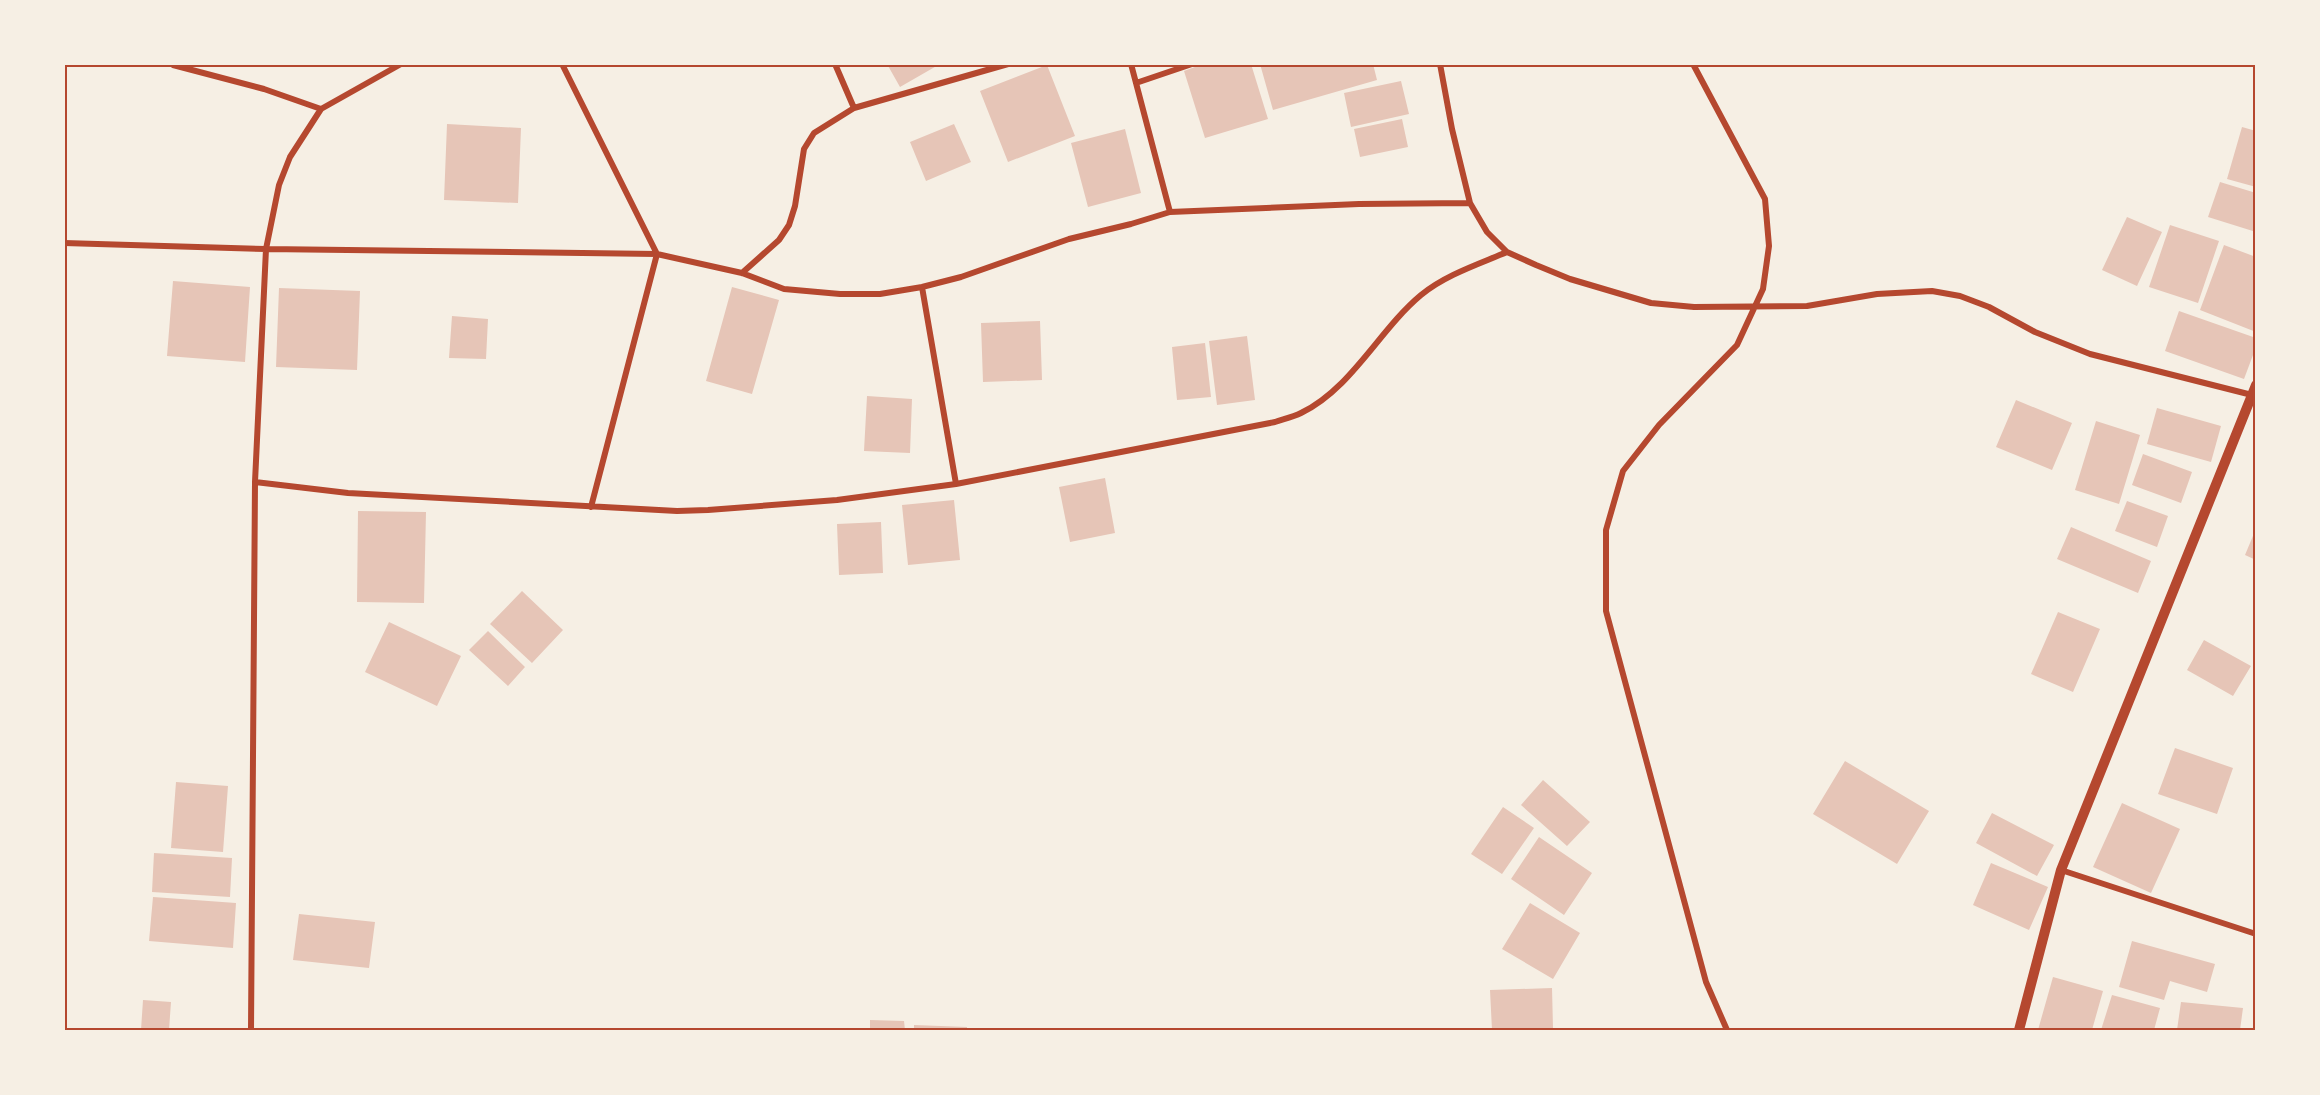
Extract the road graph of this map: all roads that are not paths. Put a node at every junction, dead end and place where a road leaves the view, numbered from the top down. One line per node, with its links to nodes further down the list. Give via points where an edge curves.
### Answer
1 (400, 64): 12 (street)
2 (562, 64): 18 (street)
3 (835, 64): 11 (street)
4 (1008, 64): 11 (street)
5 (1131, 64): 10 (street)
6 (1192, 64): 10 (street)
7 (1440, 64): 13 (street)
8 (1693, 64): 28 (street, via 1765,199 1769,246 1763,289 1737,345 1659,424 1623,471 1606,530 1606,611 1706,982)
9 (173, 65): 12 (street)
10 (1136, 83): 14 (street)
11 (854, 108): 19 (street, via 814,133 804,149 789,225 779,240)
12 (321, 109): 16 (street, via 290,157 279,185)
13 (1470, 203): 14 (street); 17 (street, via 1487,232)
14 (1170, 212): 20 (street, via 1069,239)
15 (64, 243): 16 (street)
16 (266, 249): 18 (street); 22 (street)
17 (1507, 252): 21 (street, via 1570,279 1651,303 1694,307 1807,306 1877,294 1932,291 1960,296 2090,354); 23 (street, via 1457,273 1423,293 1346,377 1301,413 1275,422)
18 (657, 254): 19 (street); 24 (street)
19 (742, 273): 20 (street, via 784,289 840,294 880,294)
20 (922, 287): 23 (street)
21 (2254, 392): 25 (street)
22 (255, 482): 24 (street, via 348,493); 27 (street)
23 (956, 484): 24 (street, via 837,500 708,510)
24 (591, 507)
25 (2061, 870): 26 (street); 29 (street)
26 (2256, 934)
27 (251, 1030)
28 (1727, 1030)
29 (2019, 1030)

